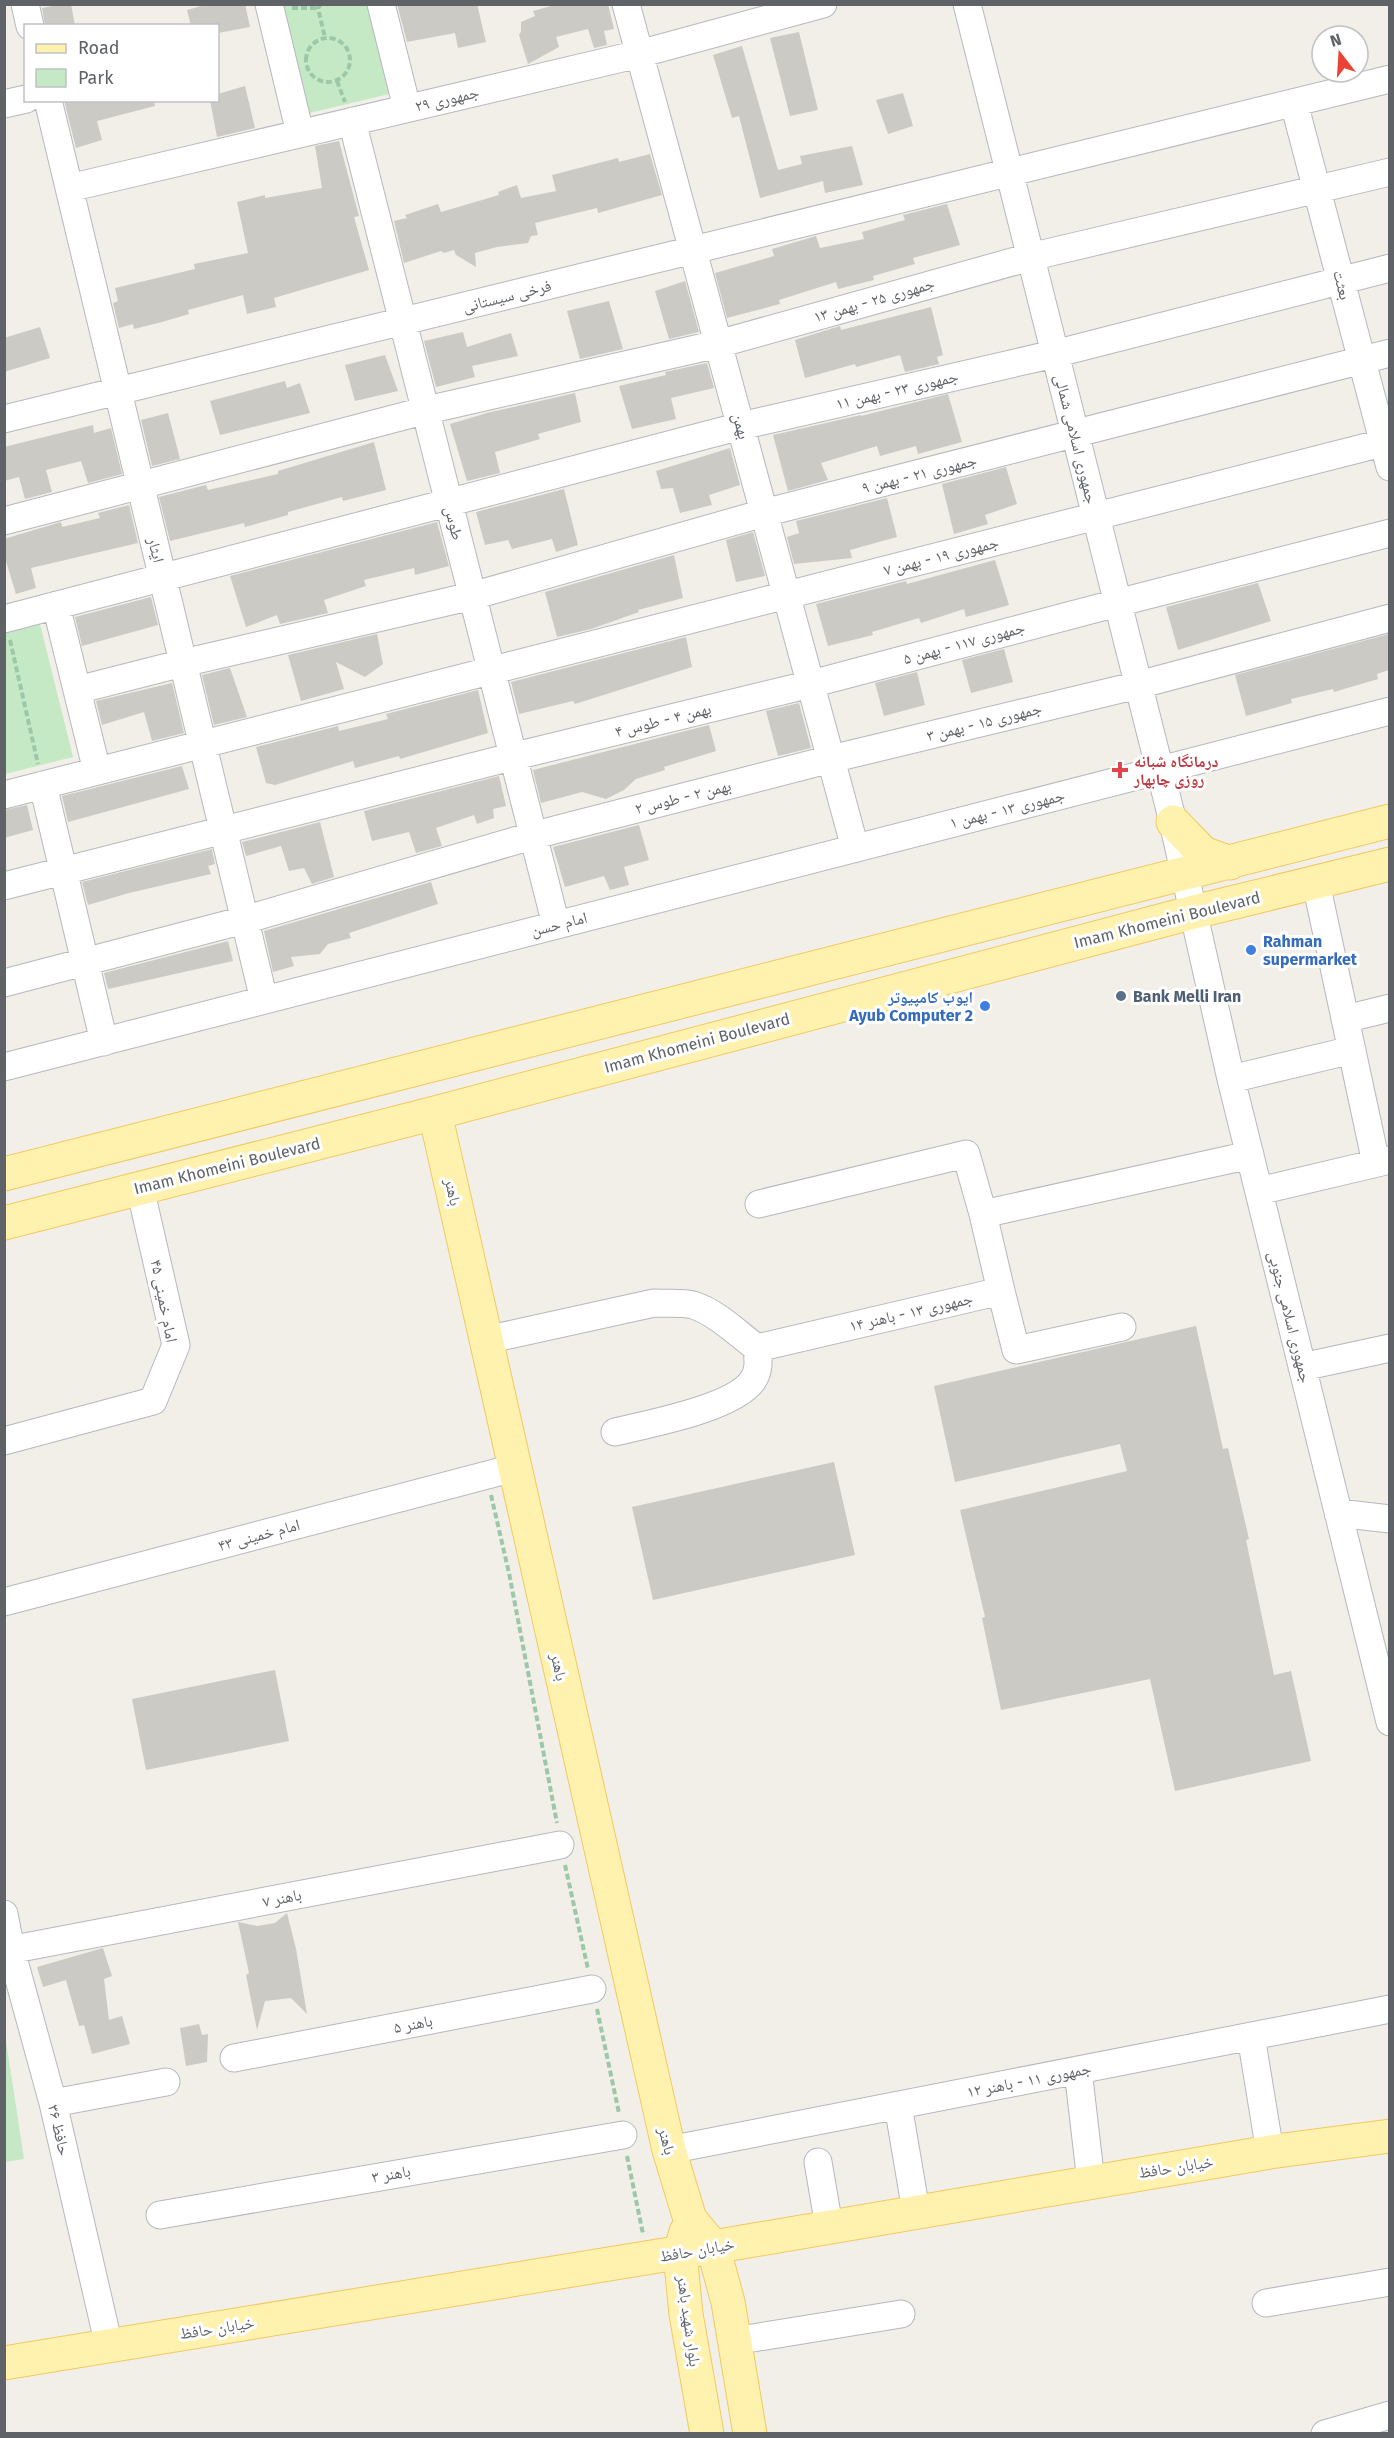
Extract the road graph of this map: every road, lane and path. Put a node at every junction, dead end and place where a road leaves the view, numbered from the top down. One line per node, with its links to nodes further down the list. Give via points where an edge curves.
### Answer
1 (25, 4): 8 (street)
2 (269, 4): 18 (street)
3 (321, 4): 9 (path, via 318,8)
4 (381, 4): 16 (street)
5 (626, 4): 10 (street, بهمن)
6 (823, 4): 10 (street, جمهوری ۲۹)
7 (967, 4): 20 (street, جمهوری اسلامی شمالی)
8 (30, 24)
9 (325, 38): 9 (path, via 308,50 308,71 316,79 337,81 350,65 350,54 345,44)
10 (639, 54): 16 (street, جمهوری ۲۹); 23 (street, بهمن)
11 (1389, 79): 14 (street, فرخی سیستانی)
12 (24, 99): 15 (street)
13 (48, 102): 21 (street, ایثار)
14 (1294, 103): 20 (street, فرخی سیستانی); 22 (street, بعثت)
15 (4, 104)
16 (407, 108): 17 (street, جمهوری ۲۹)
17 (352, 121): 18 (street, جمهوری ۲۹); 27 (street, طوس)
18 (300, 133): 21 (street, جمهوری ۲۹)
19 (1389, 172): 22 (street, جمهوری ۲۵ - بهمن ۱۳)
20 (1009, 173): 23 (street, فرخی سیستانی); 24 (street, جمهوری اسلامی شمالی)
21 (69, 188): 32 (street, ایثار)
22 (1318, 189): 24 (street, جمهوری ۲۵ - بهمن ۱۳); 26 (street, بعثت)
23 (693, 251): 27 (street, فرخی سیستانی); 28 (street, بهمن)
24 (1030, 256): 28 (street, جمهوری ۲۵ - بهمن ۱۳); 30 (street, جمهوری اسلامی شمالی)
25 (1389, 268): 26 (street, جمهوری ۲۳ - بهمن ۱۱)
26 (1341, 281): 30 (street, جمهوری ۲۳ - بهمن ۱۱); 31 (street, بعثت)
27 (402, 322): 32 (street, فرخی سیستانی); 33 (street, طوس)
28 (718, 344): 33 (street, جمهوری ۲۵ - بهمن ۱۳); 35 (street, بهمن)
29 (1389, 353): 31 (street, جمهوری ۲۱ - بهمن ۹)
30 (1054, 354): 35 (street, جمهوری ۲۳ - بهمن ۱۱); 36 (street, جمهوری اسلامی شمالی)
31 (1362, 360): 36 (street, جمهوری ۲۱ - بهمن ۹); 37 (street, بعثت)
32 (117, 391): 34 (street, فرخی سیستانی); 38 (street, ایثار)
33 (427, 410): 38 (street, جمهوری ۲۵ - بهمن ۱۳); 39 (street, طوس)
34 (4, 419)
35 (741, 426): 39 (street, جمهوری ۲۳ - بهمن ۱۱); 40 (street, بهمن)
36 (1074, 434): 40 (street, جمهوری ۲۱ - بهمن ۹); 41 (street, جمهوری اسلامی شمالی)
37 (1387, 450): 41 (street, جمهوری ۱۹ - بهمن ۷)
38 (140, 484): 42 (street, جمهوری ۲۵ - بهمن ۱۳); 44 (street, ایثار)
39 (448, 503): 44 (street, جمهوری ۲۳ - بهمن ۱۱); 46 (street, طوس)
40 (764, 513): 45 (street, بهمن); 46 (street, جمهوری ۲۱ - بهمن ۹)
41 (1095, 517): 45 (street, جمهوری ۱۹ - بهمن ۷); 47 (street, جمهوری اسلامی شمالی)
42 (4, 521)
43 (1389, 533): 47 (street, جمهوری ۱۱۷ - بهمن ۵)
44 (162, 577): 48 (street, جمهوری ۲۳ - بهمن ۱۱); 51 (street, ایثار)
45 (787, 595): 52 (street, جمهوری ۱۹ - بهمن ۷); 53 (street, بهمن)
46 (472, 596): 51 (street, جمهوری ۲۱ - بهمن ۹); 52 (street, طوس)
47 (1117, 603): 53 (street, جمهوری ۱۱۷ - بهمن ۵); 54 (street, جمهوری اسلامی شمالی)
48 (56, 605): 49 (street, جمهوری ۲۳ - بهمن ۱۱); 55 (street)
49 (5, 618): 62 (path)
50 (1389, 618): 54 (street, جمهوری ۱۵ - بهمن ۳)
51 (183, 663): 55 (street, جمهوری ۲۱ - بهمن ۹); 57 (street, ایثار)
52 (492, 670): 57 (street, جمهوری ۱۹ - بهمن ۷); 58 (street, طوس)
53 (811, 684): 58 (street, بهمن ۴ - طوس ۴); 59 (street, بهمن)
54 (1138, 685): 59 (street, جمهوری ۱۵ - بهمن ۳); 60 (street, جمهوری اسلامی شمالی)
55 (77, 690): 61 (street)
56 (1389, 711): 60 (street, جمهوری ۱۳ - بهمن ۱)
57 (202, 745): 61 (street, جمهوری ۱۹ - بهمن ۷); 66 (street, ایثار)
58 (515, 756): 66 (street, بهمن ۴ - طوس ۴); 67 (street, طوس)
59 (831, 759): 67 (street, بهمن ۲ - طوس ۲); 68 (street, بهمن)
60 (1159, 770): 65 (street, جمهوری اسلامی شمالی); 68 (street, جمهوری ۱۳ - بهمن ۱)
61 (97, 771): 62 (street, جمهوری ۱۹ - بهمن ۷)
62 (43, 785): 63 (street, جمهوری ۱۹ - بهمن ۷); 71 (street)
63 (4, 795)
64 (1389, 821): 69 (main road)
65 (1173, 822): 69 (main road, via 1203,853); 72 (street, جمهوری اسلامی شمالی); 74 (main road, via 1165,863)
66 (223, 830): 71 (street, بهمن ۴ - طوس ۴); 77 (street, ایثار)
67 (535, 835): 77 (street, بهمن ۲ - طوس ۲); 78 (street, طوس)
68 (855, 848): 78 (street, امام حسن)
69 (1230, 863): 72 (main road)
70 (1389, 864): 73 (main road, Imam Khomeini Boulevard)
71 (64, 871): 75 (street, بهمن ۴ - طوس ۴); 79 (street)
72 (1185, 874): 74 (main road); 76 (street, جمهوری اسلامی شمالی)
73 (1316, 883): 76 (main road, Imam Khomeini Boulevard); 83 (street)
74 (1150, 884): 91 (main road)
75 (4, 886)
76 (1194, 912): 87 (street, جمهوری اسلامی جنوبی); 88 (main road, Imam Khomeini Boulevard)
77 (244, 920): 79 (street, بهمن ۲ - طوس ۲); 81 (street, ایثار)
78 (556, 924): 81 (street, امام حسن)
79 (85, 962): 80 (street, بهمن ۲ - طوس ۲); 84 (street)
80 (4, 983)
81 (264, 1000): 84 (street, امام حسن)
82 (1389, 1008): 83 (street)
83 (1345, 1019): 85 (street)
84 (104, 1041): 86 (street, امام حسن)
85 (1352, 1050): 87 (street); 90 (street)
86 (4, 1067)
87 (1231, 1079): 89 (street, جمهوری اسلامی جنوبی)
88 (435, 1113): 92 (main road, Imam Khomeini Boulevard); 99 (main road, باهنر)
89 (1250, 1155): 93 (street, جمهوری اسلامی جنوبی); 95 (street)
90 (1383, 1161): 93 (street)
91 (4, 1174)
92 (140, 1188): 96 (main road, Imam Khomeini Boulevard); 104 (street, امام خمینی ۴۵, via 176,1345 153,1401)
93 (1259, 1191): 102 (street, جمهوری اسلامی جنوبی)
94 (759, 1204): 95 (street, via 966,1154)
95 (982, 1214): 97 (street)
96 (4, 1223)
97 (1001, 1291): 98 (street, via 1016,1350); 100 (street, جمهوری ۱۳ - باهنر ۱۴)
98 (1122, 1327)
99 (486, 1340): 100 (street, via 654,1304 672,1304 693,1305); 105 (main road, باهنر)
100 (757, 1348): 103 (street, via 759,1365 754,1379 742,1392 691,1412)
101 (1389, 1348): 102 (street)
102 (1302, 1368): 106 (street, جمهوری اسلامی جنوبی)
103 (615, 1432)
104 (4, 1441)
105 (514, 1468): 108 (street, امام خمینی ۴۳); 123 (main road, باهنر)
106 (1338, 1514): 107 (street); 109 (street, جمهوری اسلامی جنوبی)
107 (1389, 1519)
108 (4, 1602)
109 (1389, 1722)
110 (560, 1845): 112 (street, باهنر ۷)
111 (4, 1914): 112 (street, حافظ ۳۶)
112 (8, 1950): 119 (street, حافظ ۳۶)
113 (592, 1989): 116 (street, باهنر ۵)
114 (1389, 2009): 115 (street, جمهوری ۱۱ - باهنر ۱۲)
115 (1251, 2036): 117 (street, جمهوری ۱۱ - باهنر ۱۲); 124 (street)
116 (234, 2058)
117 (1078, 2070): 120 (street, جمهوری ۱۱ - باهنر ۱۲); 126 (street)
118 (166, 2082): 119 (street)
119 (53, 2103): 137 (street, حافظ ۳۶)
120 (898, 2105): 123 (street, جمهوری ۱۱ - باهنر ۱۲); 127 (street)
121 (623, 2135): 128 (street, باهنر ۳)
122 (1389, 2136): 124 (main road, خیابان حافظ)
123 (669, 2150): 129 (main road, باهنر)
124 (1270, 2152): 126 (main road, خیابان حافظ)
125 (818, 2162): 130 (street)
126 (1091, 2181): 127 (main road, خیابان حافظ)
127 (916, 2211): 130 (main road, خیابان حافظ)
128 (160, 2215)
129 (690, 2219): 131 (main road); 132 (main road, بلوار شهید باهنر)
130 (829, 2226): 131 (main road, خیابان حافظ)
131 (713, 2247): 132 (main road, خیابان حافظ); 136 (main road)
132 (680, 2253): 137 (main road, خیابان حافظ); 140 (main road, بلوار شهید باهنر)
133 (1389, 2282): 134 (street)
134 (1266, 2303)
135 (901, 2314): 136 (street)
136 (734, 2341): 141 (main road)
137 (109, 2346): 138 (main road, خیابان حافظ)
138 (4, 2363)
139 (1389, 2415): 142 (street)
140 (707, 2433)
141 (750, 2433)
142 (1325, 2433)

